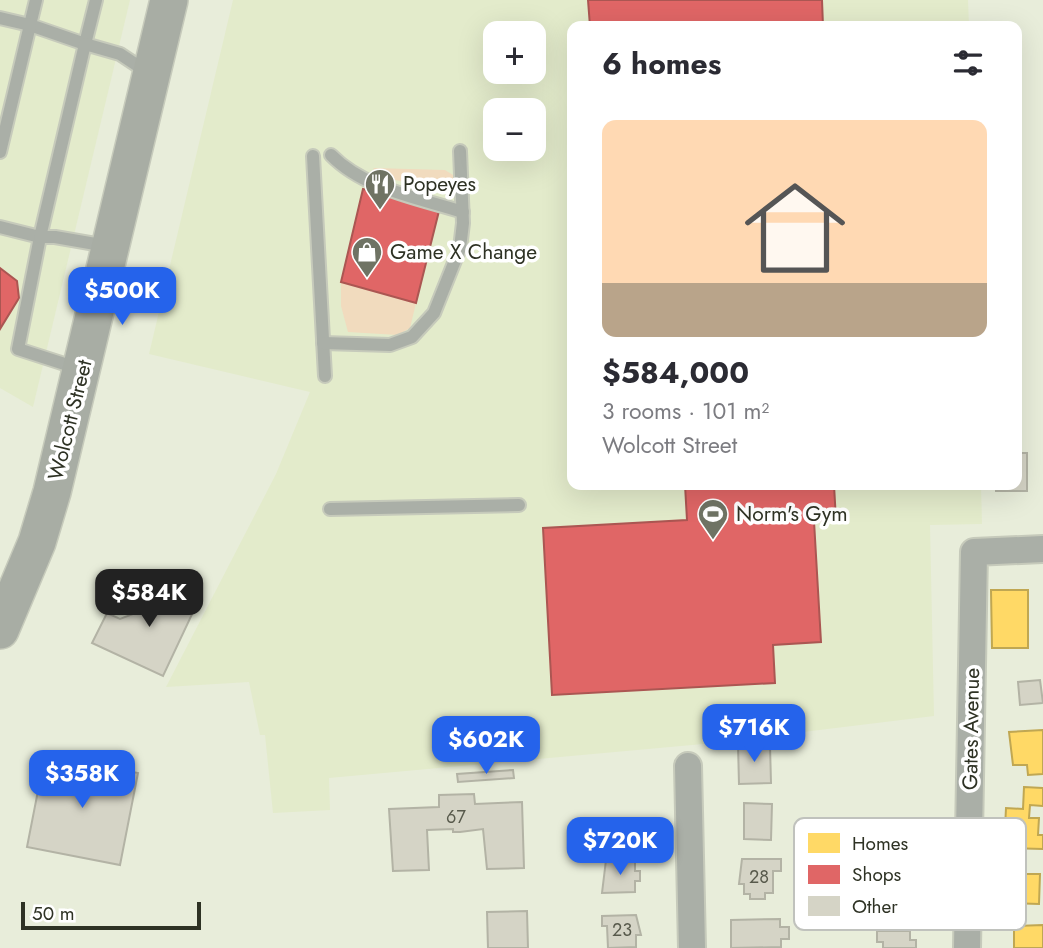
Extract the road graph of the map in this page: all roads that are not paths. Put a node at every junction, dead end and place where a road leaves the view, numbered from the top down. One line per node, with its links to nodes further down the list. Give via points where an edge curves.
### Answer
1 (36, 0): 5 (lane)
2 (96, 0): 6 (lane)
3 (169, 0): 7 (main road, Wolcott Street)
4 (0, 18): 5 (lane)
5 (30, 25): 6 (lane); 9 (lane)
6 (85, 44): 7 (lane, via 120,54); 14 (lane)
7 (152, 75): 15 (main road, Wolcott Street)
8 (460, 151): 12 (lane)
9 (0, 152)
10 (331, 155): 12 (lane, via 346,171 365,180)
11 (313, 156): 16 (lane)
12 (463, 212): 16 (lane, via 460,248 434,313 412,337 390,345)
13 (0, 227): 14 (lane)
14 (40, 237): 15 (lane); 17 (lane, via 18,349)
15 (111, 247): 17 (main road, Wolcott Street)
16 (323, 343): 18 (lane)
17 (82, 369): 22 (main road, Wolcott Street, via 45,517)
18 (325, 376)
19 (519, 505): 20 (lane)
20 (330, 509)
21 (1043, 549): 24 (street, Gates Avenue, via 974,552)
22 (0, 630)
23 (688, 766): 26 (street)
24 (969, 818)
25 (967, 930): 27 (street, Gates Avenue)
26 (692, 948)
27 (967, 948)

